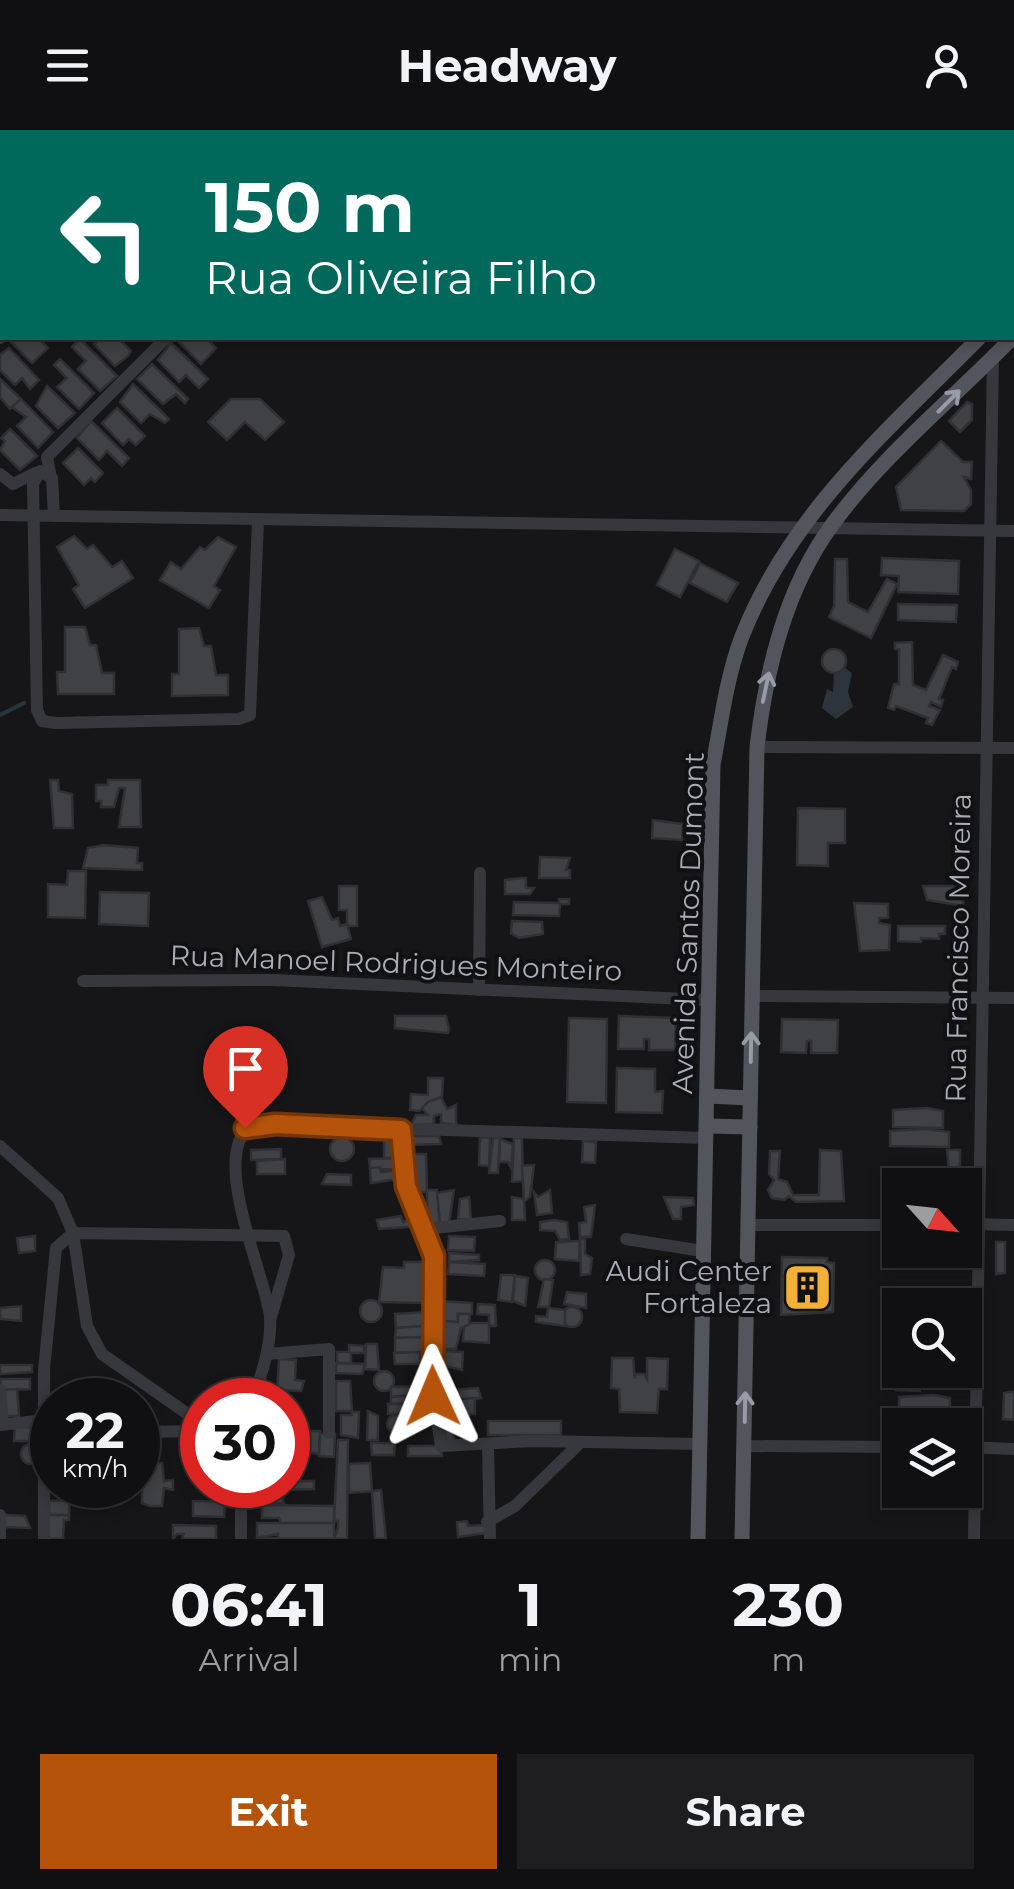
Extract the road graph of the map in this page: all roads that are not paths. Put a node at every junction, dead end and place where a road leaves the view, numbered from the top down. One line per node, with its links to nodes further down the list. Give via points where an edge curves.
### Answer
1 (164, 340): 5 (street, via 47,457)
2 (978, 340): 7 (main road, Avenida Santos Dumont)
3 (1010, 340): 4 (main road)
4 (994, 357): 9 (main road, one-way to 4); 17 (street, Rua Francisco Moreira)
5 (42, 473): 8 (street); 10 (street); 13 (street)
6 (0, 474): 8 (street)
7 (842, 475): 9 (main road); 16 (main road, Avenida Santos Dumont)
8 (13, 484): 10 (street)
9 (861, 490): 15 (main road)
10 (33, 491): 12 (street)
11 (0, 515): 12 (street)
12 (36, 516): 13 (street); 14 (street, via 37,710 42,720 56,723 250,715)
13 (54, 516): 14 (street)
14 (258, 521): 16 (street)
15 (830, 527): 16 (street); 17 (street); 19 (main road, one-way to 15, via 772,659)
16 (799, 528): 28 (main road, Avenida Santos Dumont, via 741,641 720,722 713,765)
17 (990, 530): 18 (street); 20 (street, Rua Francisco Moreira)
18 (1014, 530)
19 (757, 747): 20 (street); 25 (main road)
20 (987, 748): 21 (street); 26 (street, Rua Francisco Moreira)
21 (1014, 748)
22 (480, 873): 24 (street)
23 (82, 981): 24 (street, Rua Manoel Rodrigues Monteiro, via 180,978)
24 (479, 990): 28 (street, Rua Manoel Rodrigues Monteiro)
25 (752, 996): 26 (street); 30 (main road, one-way to 25)
26 (983, 998): 27 (street); 35 (street, Rua Francisco Moreira)
27 (1014, 998)
28 (708, 1000): 29 (main road, Avenida Santos Dumont)
29 (708, 1096): 30 (main road); 33 (main road, Avenida Santos Dumont)
30 (750, 1098): 31 (main road)
31 (750, 1127): 33 (main road); 38 (main road)
32 (401, 1130): 33 (street); 41 (street, via 406,1186); 43 (street, via 245,1128 236,1150)
33 (708, 1132): 45 (main road, Avenida Santos Dumont)
34 (0, 1146): 42 (street, via 58,1198)
35 (975, 1168)
36 (500, 1221): 41 (street)
37 (982, 1224): 40 (street)
38 (748, 1225): 39 (street); 60 (main road, one-way to 38)
39 (882, 1225)
40 (1014, 1225)
41 (425, 1228): 59 (street, via 434,1256 433,1396 441,1446)
42 (73, 1233): 43 (street); 49 (street, via 56,1248); 53 (street, via 86,1326 102,1354)
43 (248, 1237): 47 (street); 47 (street, via 280,1235 290,1247)
44 (626, 1239): 45 (street)
45 (703, 1251): 58 (main road, Avenida Santos Dumont)
46 (972, 1268): 52 (street, Rua Francisco Moreira)
47 (270, 1320): 48 (street)
48 (266, 1354): 50 (street); 56 (street, via 329,1349)
49 (44, 1378)
50 (259, 1378)
51 (0, 1390): 54 (street)
52 (970, 1408)
53 (180, 1412)
54 (2, 1424): 55 (street)
55 (30, 1427)
56 (329, 1433)
57 (581, 1442): 58 (street); 59 (street); 68 (street, via 515,1506)
58 (701, 1444): 73 (main road, Avenida Santos Dumont)
59 (488, 1445): 68 (street)
60 (744, 1446): 61 (street); 74 (main road)
61 (882, 1447)
62 (982, 1448): 63 (street)
63 (1014, 1449)
64 (45, 1508): 70 (street)
65 (241, 1508): 71 (street)
66 (973, 1508): 75 (street, Rua Francisco Moreira)
67 (0, 1515): 69 (street)
68 (488, 1522): 72 (street)
69 (0, 1538)
70 (44, 1539)
71 (241, 1539)
72 (490, 1539)
73 (698, 1539)
74 (742, 1539)
75 (974, 1539)

